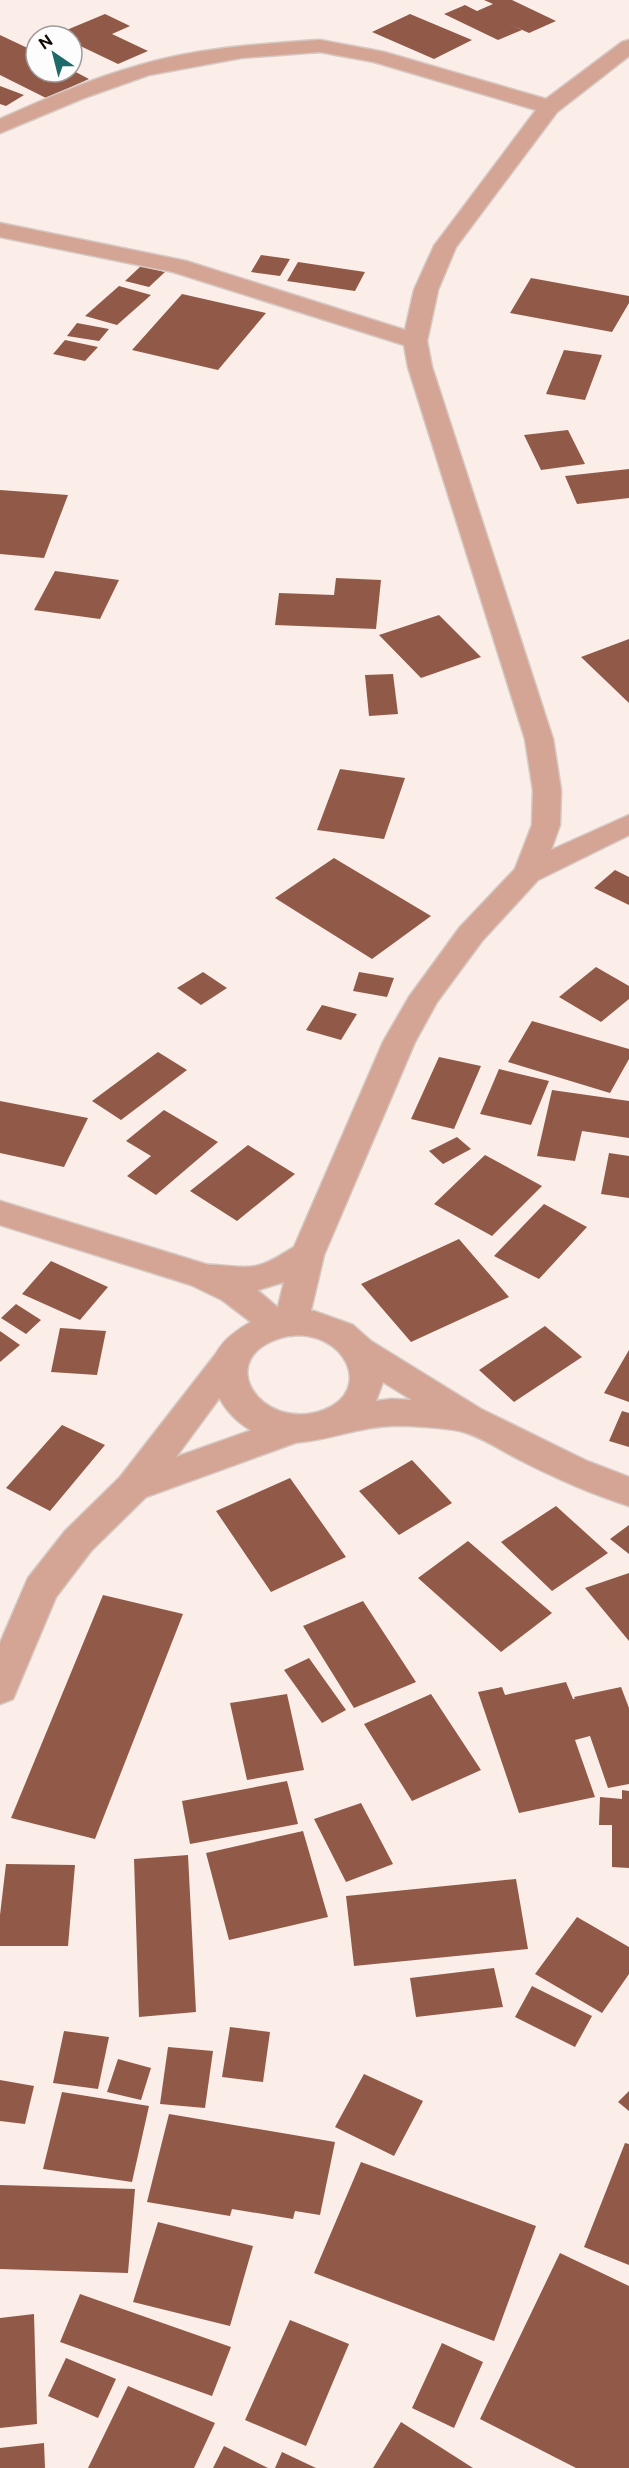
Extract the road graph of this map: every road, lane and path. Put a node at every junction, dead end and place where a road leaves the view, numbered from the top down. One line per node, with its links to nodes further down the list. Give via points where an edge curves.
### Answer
1 (629, 46): 2 (street)
2 (549, 107): 3 (street, via 377,56 320,46 241,52 145,70 76,93); 5 (street, via 445,246 426,290)
3 (0, 127)
4 (0, 230): 5 (street, via 178,266)
5 (415, 341): 7 (street, via 423,378 539,739 547,790 546,825)
6 (629, 824): 7 (street)
7 (528, 873): 9 (street, via 471,934 424,997 386,1070)
8 (0, 1213): 10 (street)
9 (307, 1255): 10 (street, via 280,1271 255,1279); 11 (street)
10 (203, 1276): 11 (street, via 227,1287)
11 (284, 1325): 12 (street, via 314,1324 335,1330); 13 (street, via 251,1337)
12 (358, 1350): 14 (street, via 367,1373 365,1390 355,1407); 15 (street)
13 (237, 1351): 16 (street, via 229,1367 229,1385 237,1402 270,1425); 17 (street)
14 (339, 1419): 15 (street, via 391,1412); 16 (street, via 317,1427)
15 (469, 1419): 18 (street, via 574,1471)
16 (294, 1429): 17 (street)
17 (133, 1487): 19 (street, via 78,1541 41,1589)
18 (629, 1492)
19 (0, 1688)

